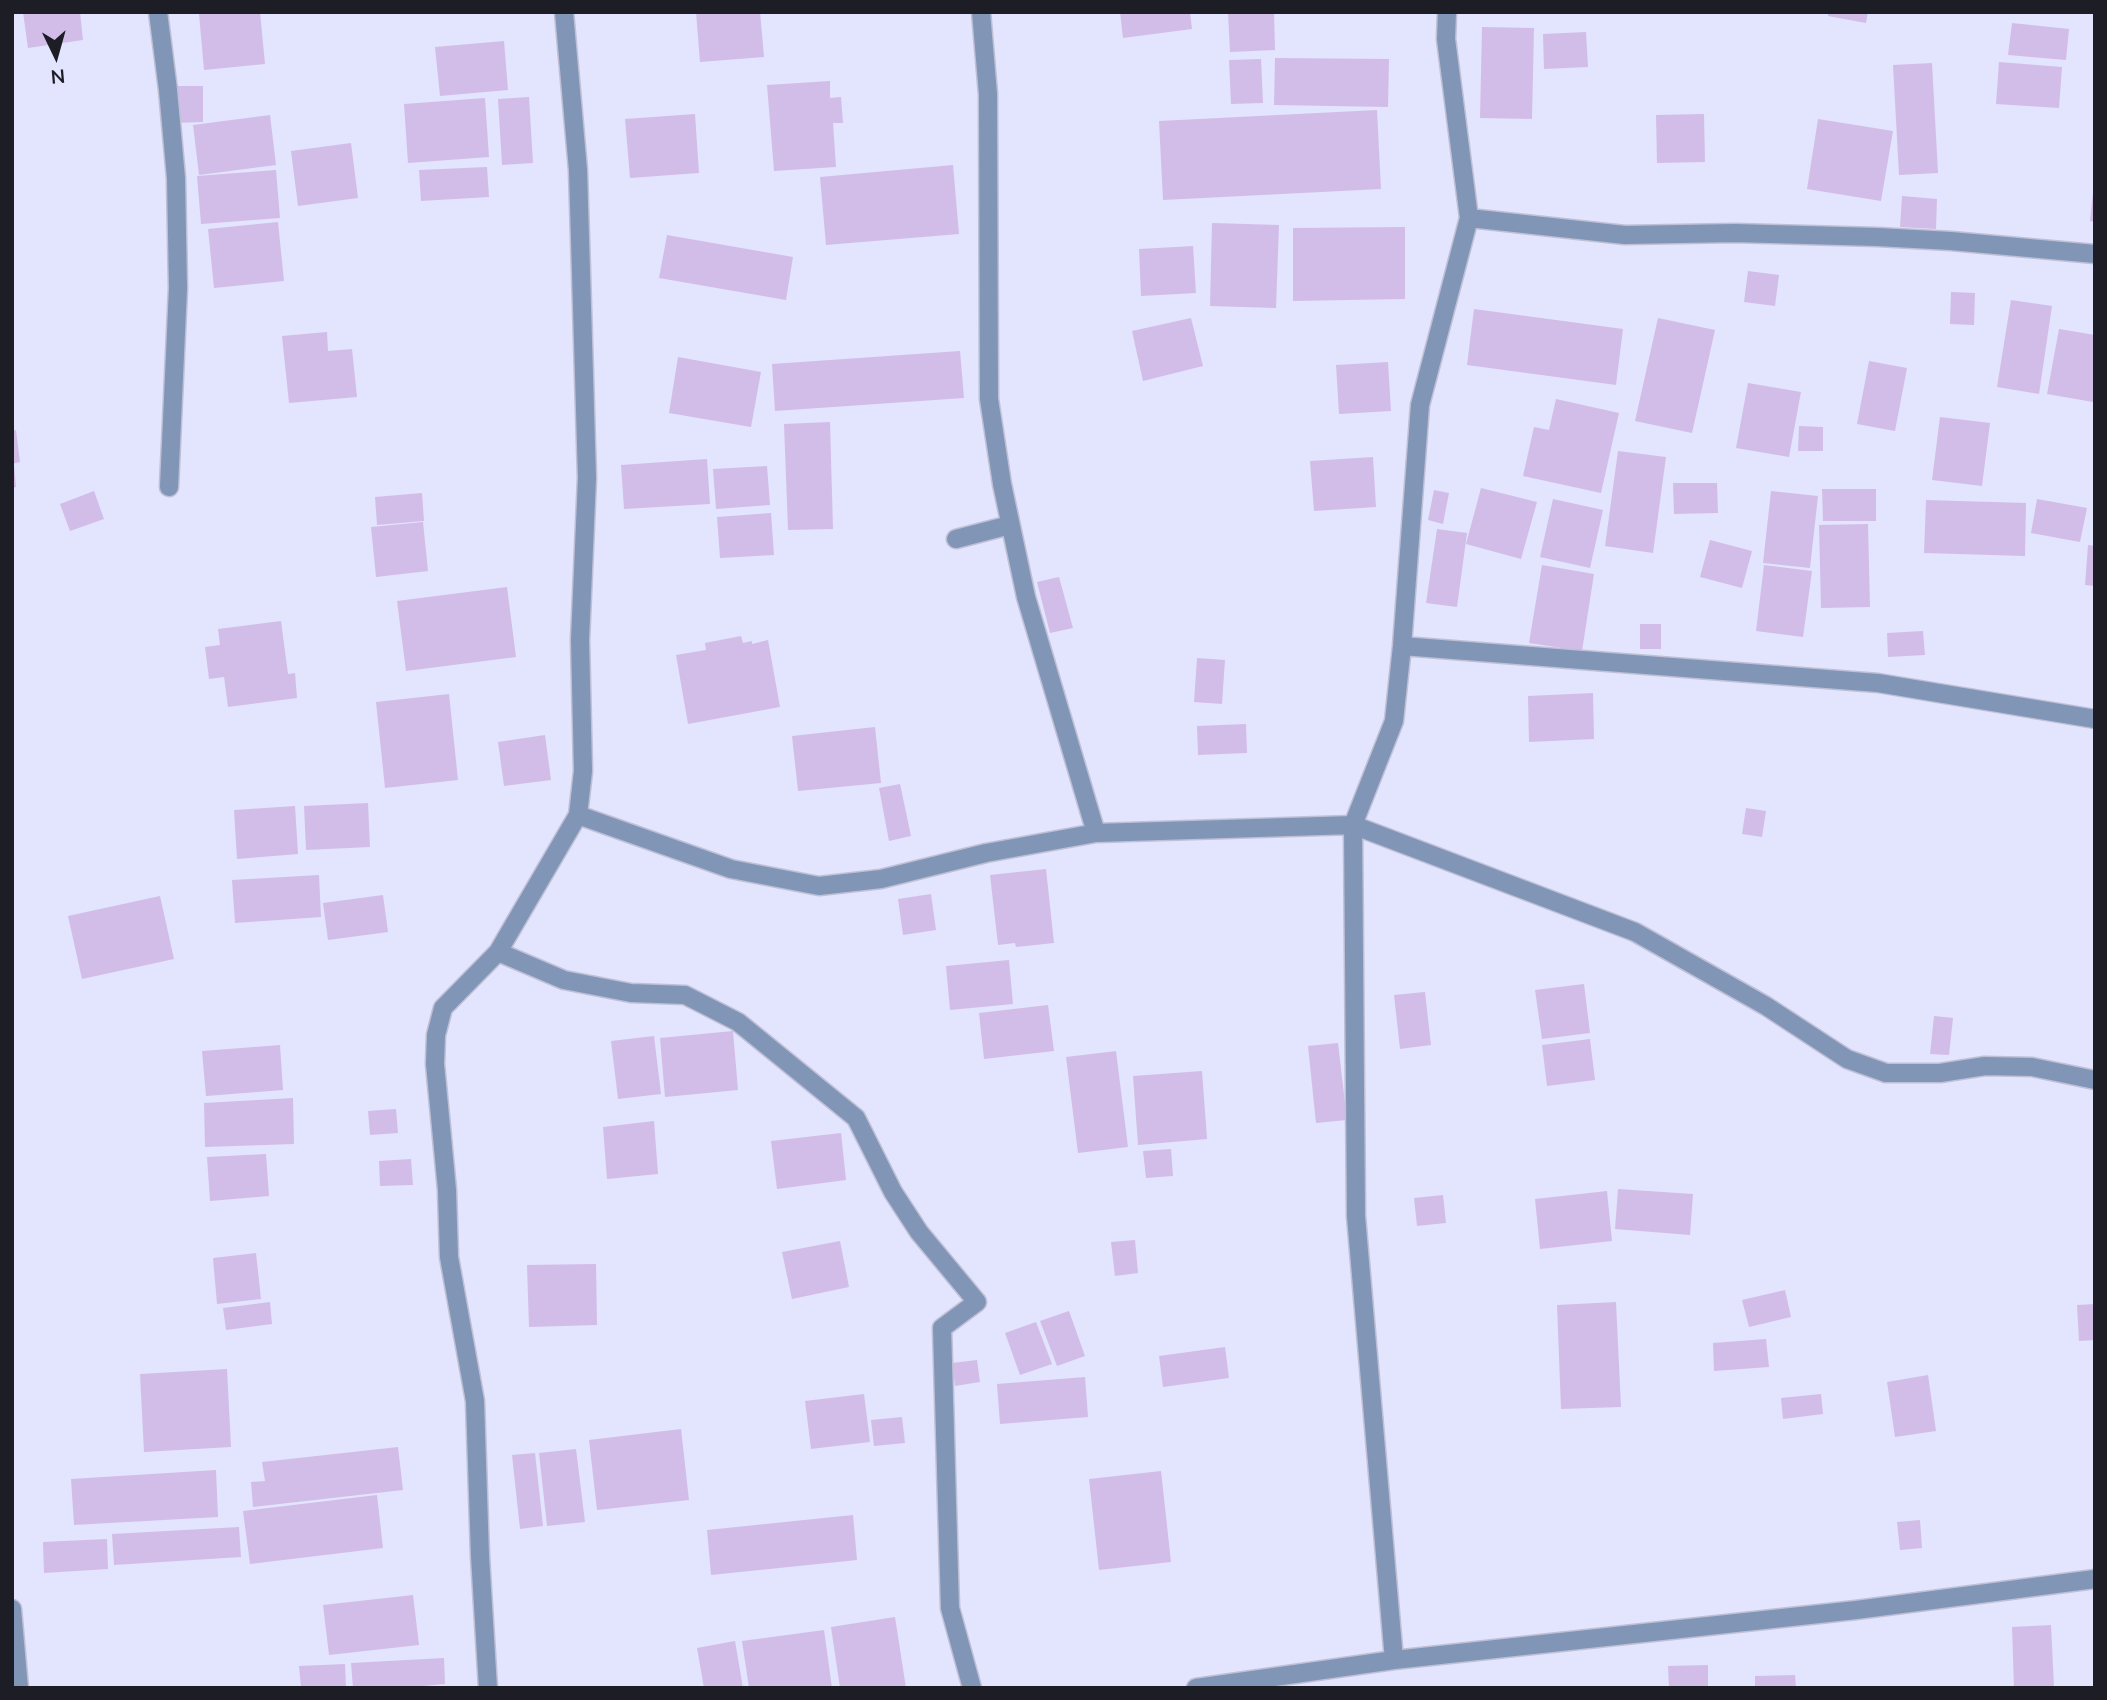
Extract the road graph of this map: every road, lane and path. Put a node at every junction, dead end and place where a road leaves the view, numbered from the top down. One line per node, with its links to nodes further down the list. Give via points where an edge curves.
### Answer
1 (158, 12): 7 (street, via 176,178)
2 (564, 12): 12 (street, via 578,170 587,478 580,640 583,771)
3 (981, 12): 8 (street, via 988,94 989,399)
4 (1447, 12): 5 (street, via 1446,39)
5 (1469, 218): 6 (street, via 1625,235 1877,237); 10 (street, via 1420,405)
6 (2095, 254)
7 (169, 487)
8 (1010, 525): 9 (street); 14 (street, via 1030,610)
9 (956, 539)
10 (1402, 646): 11 (street, via 1878,683); 13 (street, via 1394,721)
11 (2095, 719)
12 (578, 815): 14 (street, via 730,869 819,886 881,879); 15 (street)
13 (1353, 825): 14 (street); 16 (street, via 1635,932 1766,1006 1847,1059 1886,1073 2032,1066); 19 (street, via 1356,1216)
14 (1096, 832)
15 (498, 952): 21 (street, via 443,1008 436,1035 449,1257 475,1401); 22 (street, via 564,980 631,993 685,995 738,1022 856,1118 919,1232 977,1302 942,1328 950,1608)
16 (2095, 1080)
17 (2095, 1579): 19 (street)
18 (12, 1609): 20 (street)
19 (1394, 1660): 23 (street)
20 (19, 1688)
21 (488, 1688)
22 (972, 1688)
23 (1196, 1688)

